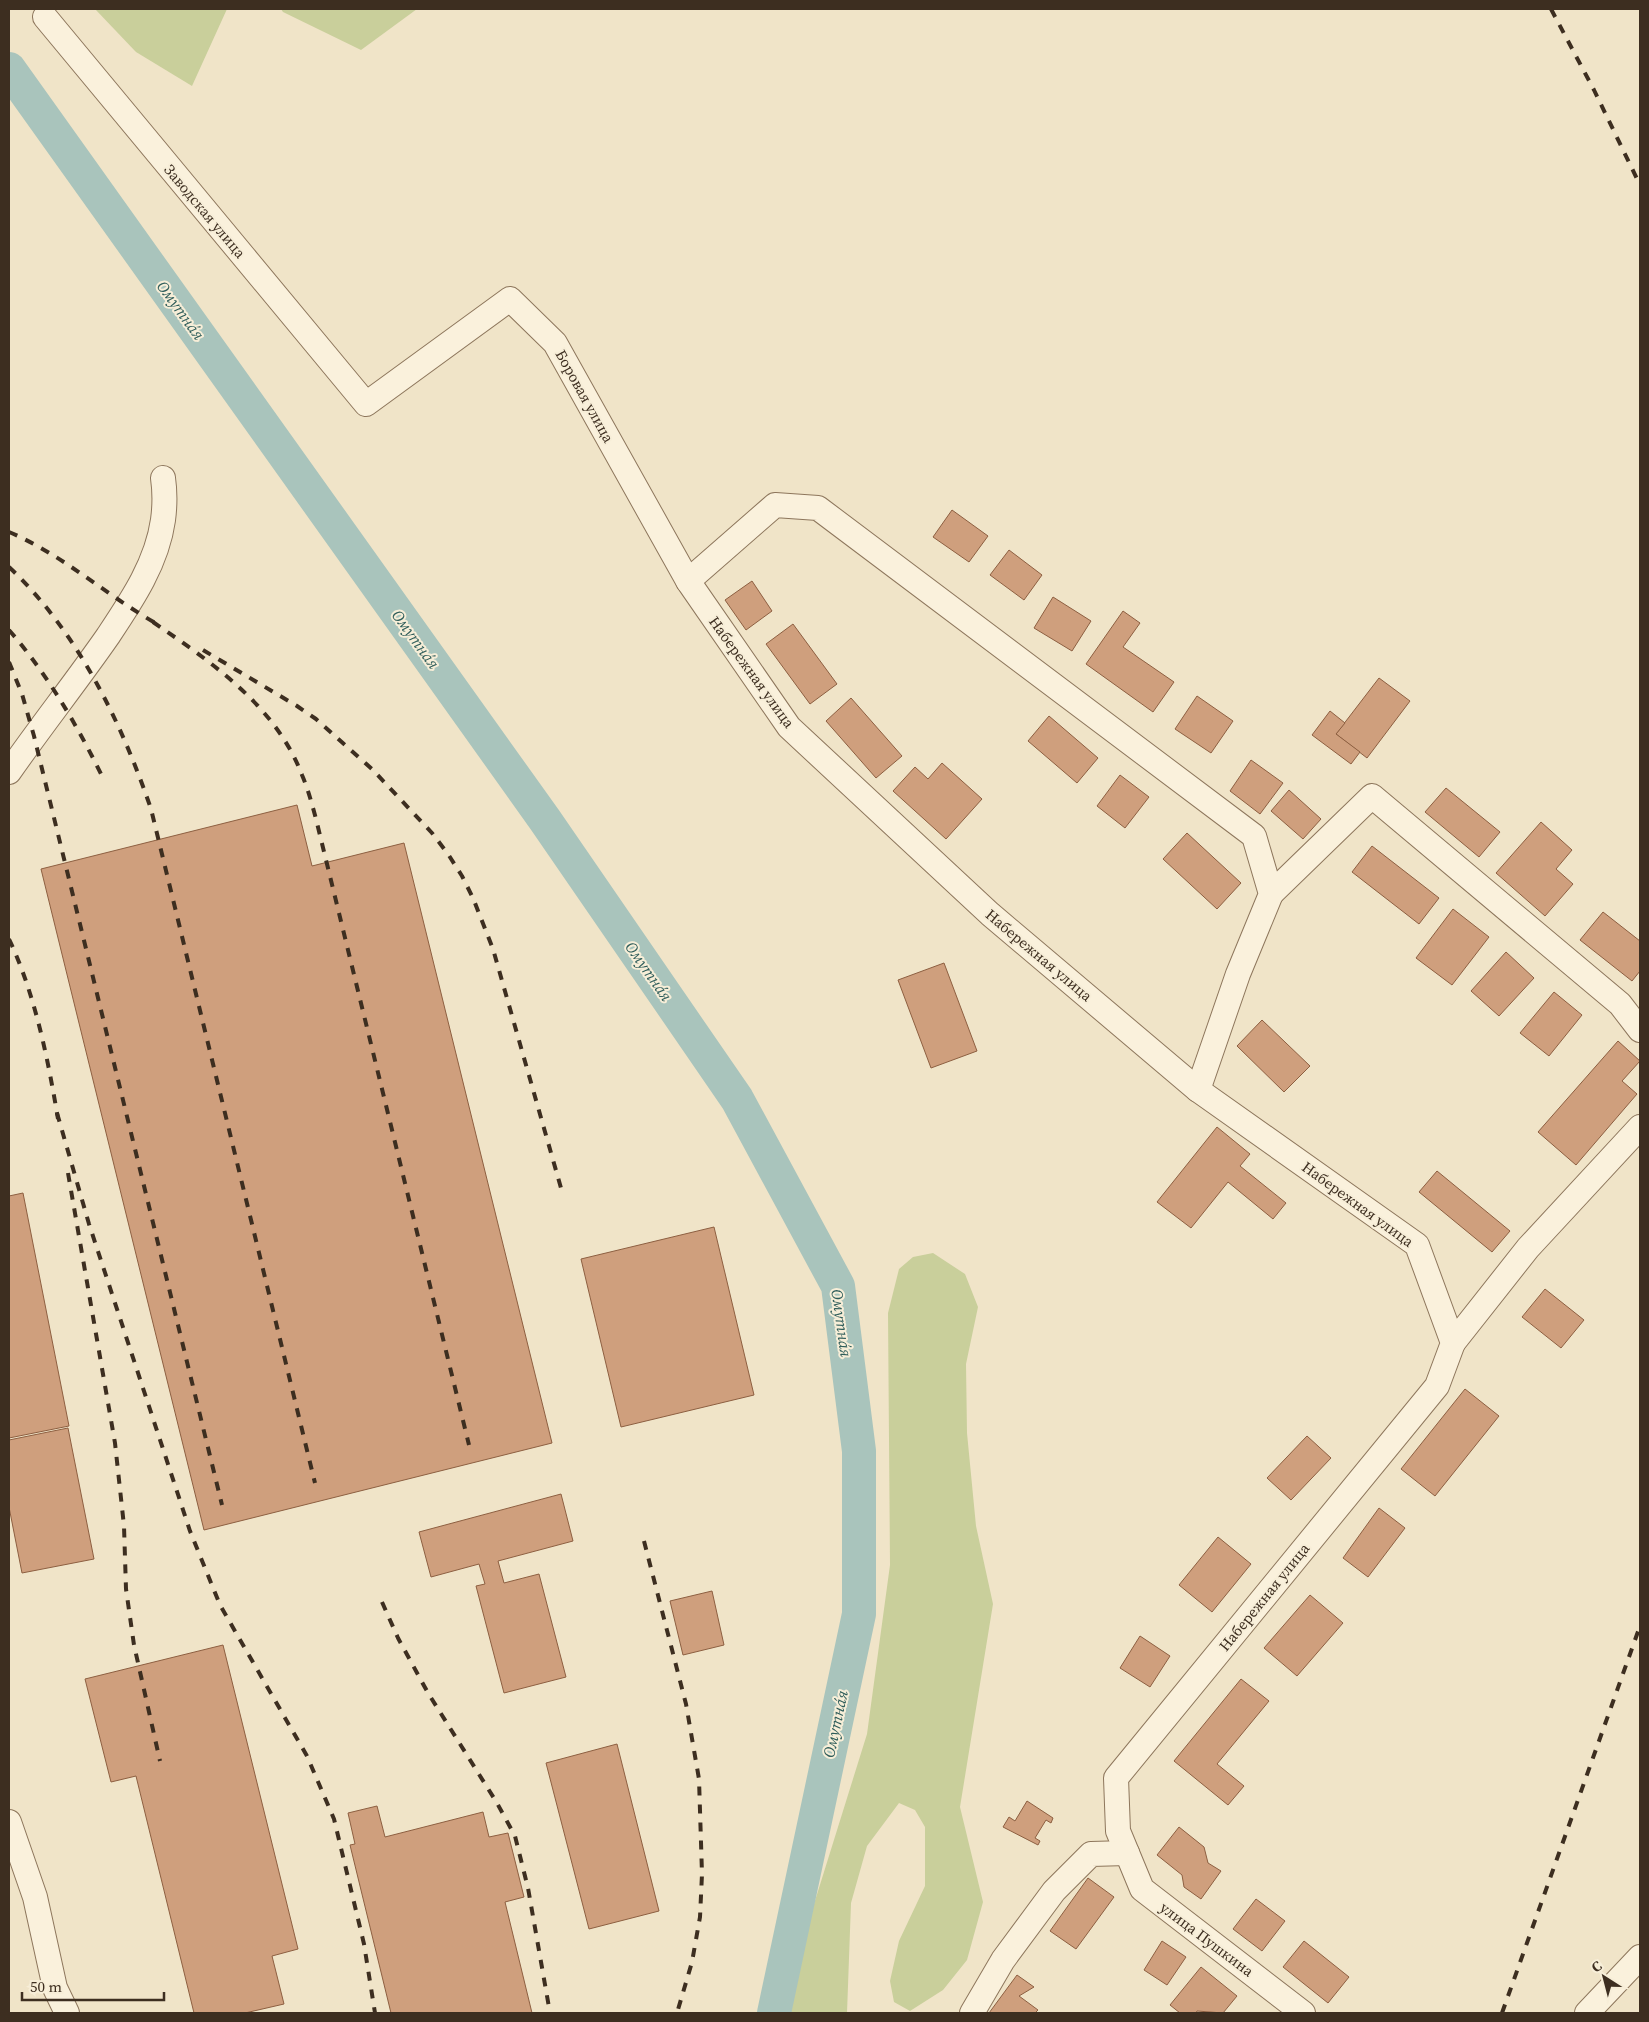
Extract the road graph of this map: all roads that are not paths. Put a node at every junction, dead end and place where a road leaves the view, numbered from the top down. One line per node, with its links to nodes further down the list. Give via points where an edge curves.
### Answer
1 (45, 17): 2 (street, Заводская улица)
2 (366, 404): 4 (street, Боровая улица, via 510,299 555,343)
3 (163, 478): 5 (street, via 166,498 163,521 142,582 86,667)
4 (688, 581): 6 (street, via 775,505 818,508 1254,836); 8 (street, Набережная улица, via 789,727 990,914)
5 (9, 772)
6 (1271, 894): 7 (street, via 1372,796 1620,1004); 8 (street, via 1238,974)
7 (1640, 1030)
8 (1198, 1090): 10 (street, Набережная улица, via 1417,1245)
9 (1640, 1127): 10 (street, via 1528,1248)
10 (1453, 1343): 12 (street, Набережная улица, via 1437,1386 1116,1778 1118,1831)
11 (9, 1822): 14 (street, via 35,1897 56,1988)
12 (1127, 1853): 15 (street, via 1091,1854 1054,1891 1003,1960); 16 (street, улица Пушкина, via 1142,1889)
13 (1640, 1957): 17 (street)
14 (67, 2013)
15 (972, 2013)
16 (1303, 2013)
17 (1587, 2013)

